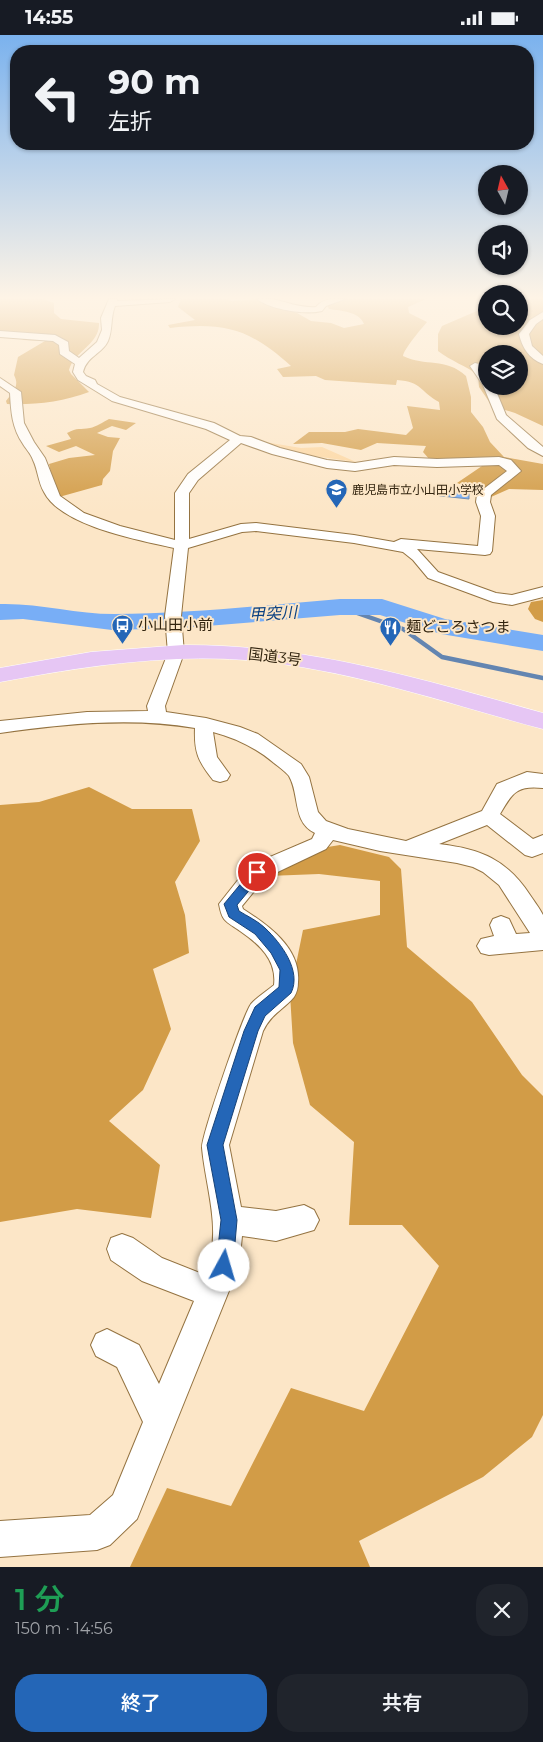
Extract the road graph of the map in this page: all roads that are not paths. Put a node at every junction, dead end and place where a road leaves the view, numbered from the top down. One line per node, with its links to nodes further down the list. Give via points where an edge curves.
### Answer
1 (79, 370): 4 (street, via 82,378 116,399 210,426)
2 (0, 381): 7 (street, via 15,392 18,423 39,458 55,499 79,516)
3 (492, 395): 5 (street, via 502,417)
4 (237, 439): 6 (street, via 328,464 355,467 394,461 500,461 515,471 484,493 483,502 488,516 486,551); 7 (street, via 234,445 192,477 184,489)
5 (543, 452)
6 (354, 539): 7 (street, via 256,527); 8 (street, via 408,549 433,575 493,597 512,600)
7 (181, 546): 9 (street, via 173,616)
8 (543, 592)
9 (175, 645): 10 (highway, 国道3号); 11 (street, via 156,706); 12 (highway, 国道3号, via 325,664)
10 (0, 675)
11 (158, 717): 13 (street); 14 (street, via 52,719)
12 (543, 721)
13 (204, 725): 15 (street, via 200,755); 18 (street, via 234,731 294,769 300,781 306,814)
14 (0, 727)
15 (220, 775)
16 (543, 781): 17 (street, via 527,779 504,789)
17 (489, 816): 19 (street, via 532,849); 20 (street)
18 (328, 831): 20 (street); 24 (street, via 319,844 257,872 230,904 233,914 259,931 276,949 287,970 286,989 260,1012 251,1031 215,1145)
19 (543, 843)
20 (408, 848): 21 (street, via 475,859 500,873)
21 (543, 936)
22 (500, 938): 23 (street, via 524,944)
23 (543, 941)
24 (229, 1220): 25 (street, via 276,1226); 27 (street, via 224,1266)
25 (304, 1220)
26 (122, 1249): 27 (street, via 153,1269)
27 (213, 1293): 29 (street)
28 (107, 1345): 29 (street, via 128,1356)
29 (160, 1421): 30 (street, via 125,1507 97,1532)
30 (0, 1539)

